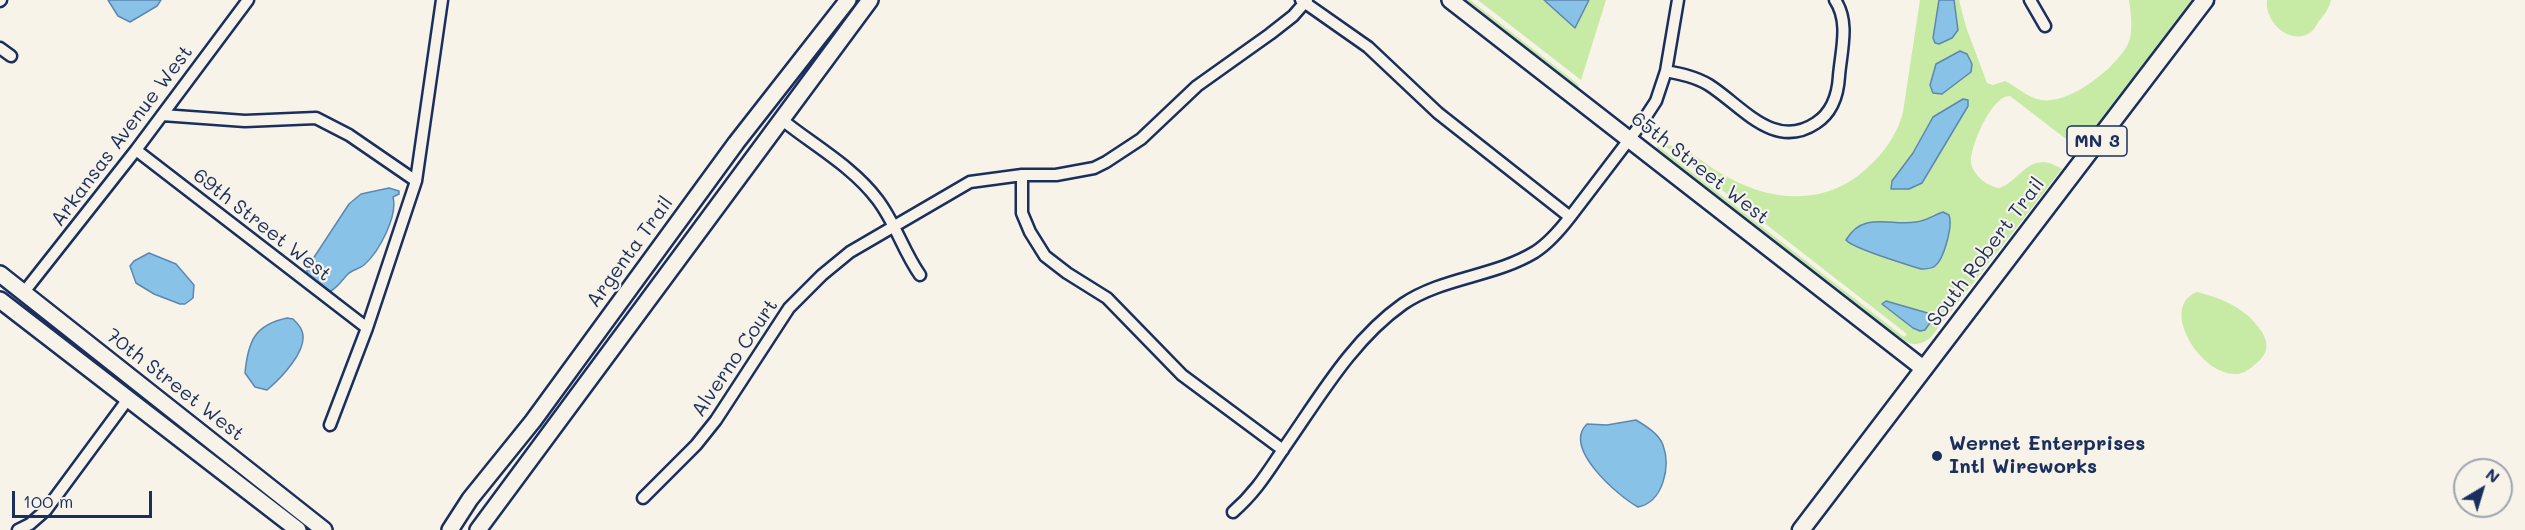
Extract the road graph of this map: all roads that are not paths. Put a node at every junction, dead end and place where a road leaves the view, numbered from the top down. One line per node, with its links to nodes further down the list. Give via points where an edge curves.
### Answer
1 (248, 0): 15 (street, Arkansas Avenue West)
2 (442, 0): 20 (street)
3 (848, 0): 16 (street, via 840,21 785,98); 37 (street, Argenta Trail, via 736,143)
4 (870, 0): 16 (street, Argenta Trail)
5 (1450, 0): 17 (street, 65th Street West)
6 (1678, 0): 14 (street)
7 (1835, 0): 14 (street, via 1844,23 1837,91 1825,116 1804,129 1787,132 1768,128 1705,83)
8 (2030, 0): 11 (street)
9 (2205, 0): 28 (main road, South Robert Trail / MN 3)
10 (1304, 1): 19 (street, Alverno Court, via 1270,34 1197,86 1129,149 1094,168 1056,175); 21 (street, via 1368,47 1438,113)
11 (2045, 26)
12 (0, 48): 13 (street)
13 (11, 56)
14 (1666, 71): 17 (street, via 1654,105)
15 (162, 115): 18 (street, Arkansas Avenue West); 20 (street, via 245,121 316,118 349,135)
16 (781, 120): 22 (street, via 862,181); 38 (street, Argenta Trail)
17 (1629, 140): 21 (street); 28 (street, 65th Street West)
18 (136, 150): 25 (street, Arkansas Avenue West); 27 (street, 69th Street West)
19 (1022, 175): 22 (street, Alverno Court, via 970,182); 31 (street, via 1022,213 1045,256 1107,298 1182,375)
20 (416, 181): 27 (street)
21 (1570, 217): 31 (street, via 1549,241 1529,255 1446,283 1390,314 1354,349)
22 (894, 225): 24 (street); 32 (street, Alverno Court, via 839,260 789,308 716,420)
23 (0, 274): 25 (street, 70th Street West)
24 (921, 275)
25 (24, 292): 36 (street, 70th Street West)
26 (0, 300): 29 (street, 70th Street West)
27 (367, 328): 30 (street)
28 (1924, 369): 39 (main road, South Robert Trail / MN 3)
29 (128, 399): 34 (street, via 46,510); 35 (street, 70th Street West)
30 (330, 425)
31 (1283, 450): 33 (street, via 1263,482)
32 (642, 498)
33 (1233, 512)
34 (18, 530)
35 (298, 530)
36 (324, 530)
37 (450, 530)
38 (478, 530)
39 (1801, 530)

